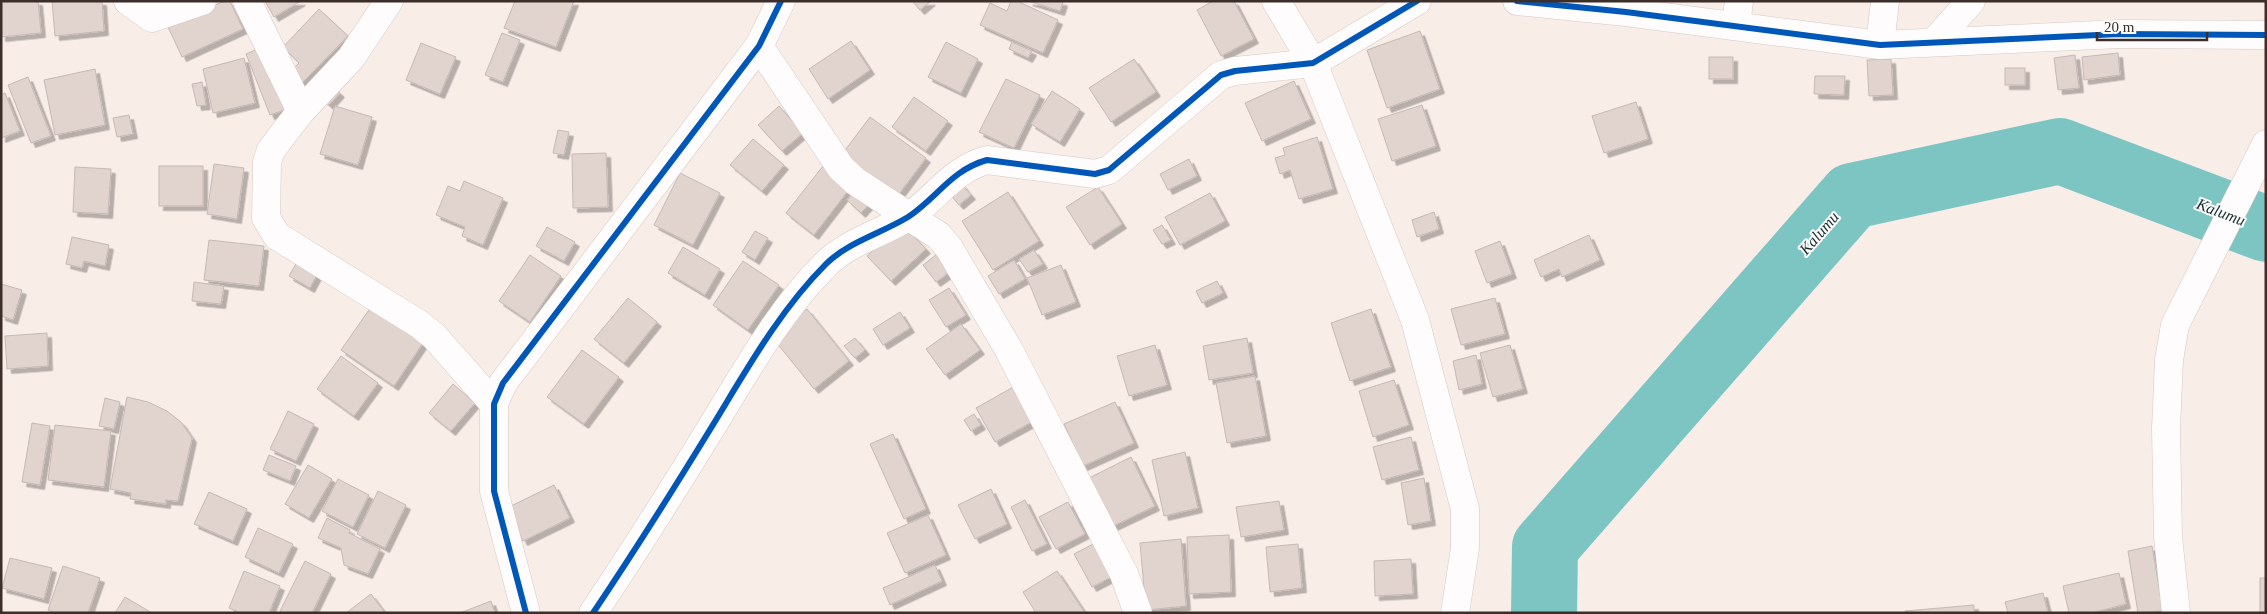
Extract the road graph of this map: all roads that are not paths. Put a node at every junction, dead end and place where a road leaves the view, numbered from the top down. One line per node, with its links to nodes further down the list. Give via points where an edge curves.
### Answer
1 (128, 1): 2 (street, via 152,18)
2 (202, 1)
3 (247, 1): 18 (street)
4 (389, 1): 18 (street, via 351,58)
5 (781, 1): 16 (street)
6 (1276, 1): 17 (street)
7 (1417, 1): 17 (street)
8 (1517, 1): 11 (street)
9 (1885, 1): 15 (street)
10 (1971, 1): 14 (street)
11 (1621, 7): 12 (street)
12 (1738, 13): 15 (street)
13 (2266, 35): 14 (street, via 2120,34)
14 (1934, 42): 15 (street)
15 (1880, 45)
16 (759, 46): 20 (street, via 841,168); 21 (street, via 503,383)
17 (1313, 63): 20 (street, via 1220,75 1109,170 1095,174 987,160 971,165 951,178); 25 (street, via 1415,320 1460,486 1466,530)
18 (301, 112): 21 (street, via 270,150 266,218 270,227 277,236 419,324 434,336)
19 (2264, 147): 26 (street, via 2176,325 2169,360 2166,493)
20 (908, 217): 23 (street, via 827,263 780,318 648,531); 24 (street, via 939,236 949,248 1004,341 1124,574)
21 (494, 404): 22 (street, via 494,491)
22 (526, 613)
23 (593, 613)
24 (1138, 613)
25 (1455, 613)
26 (2176, 613)

